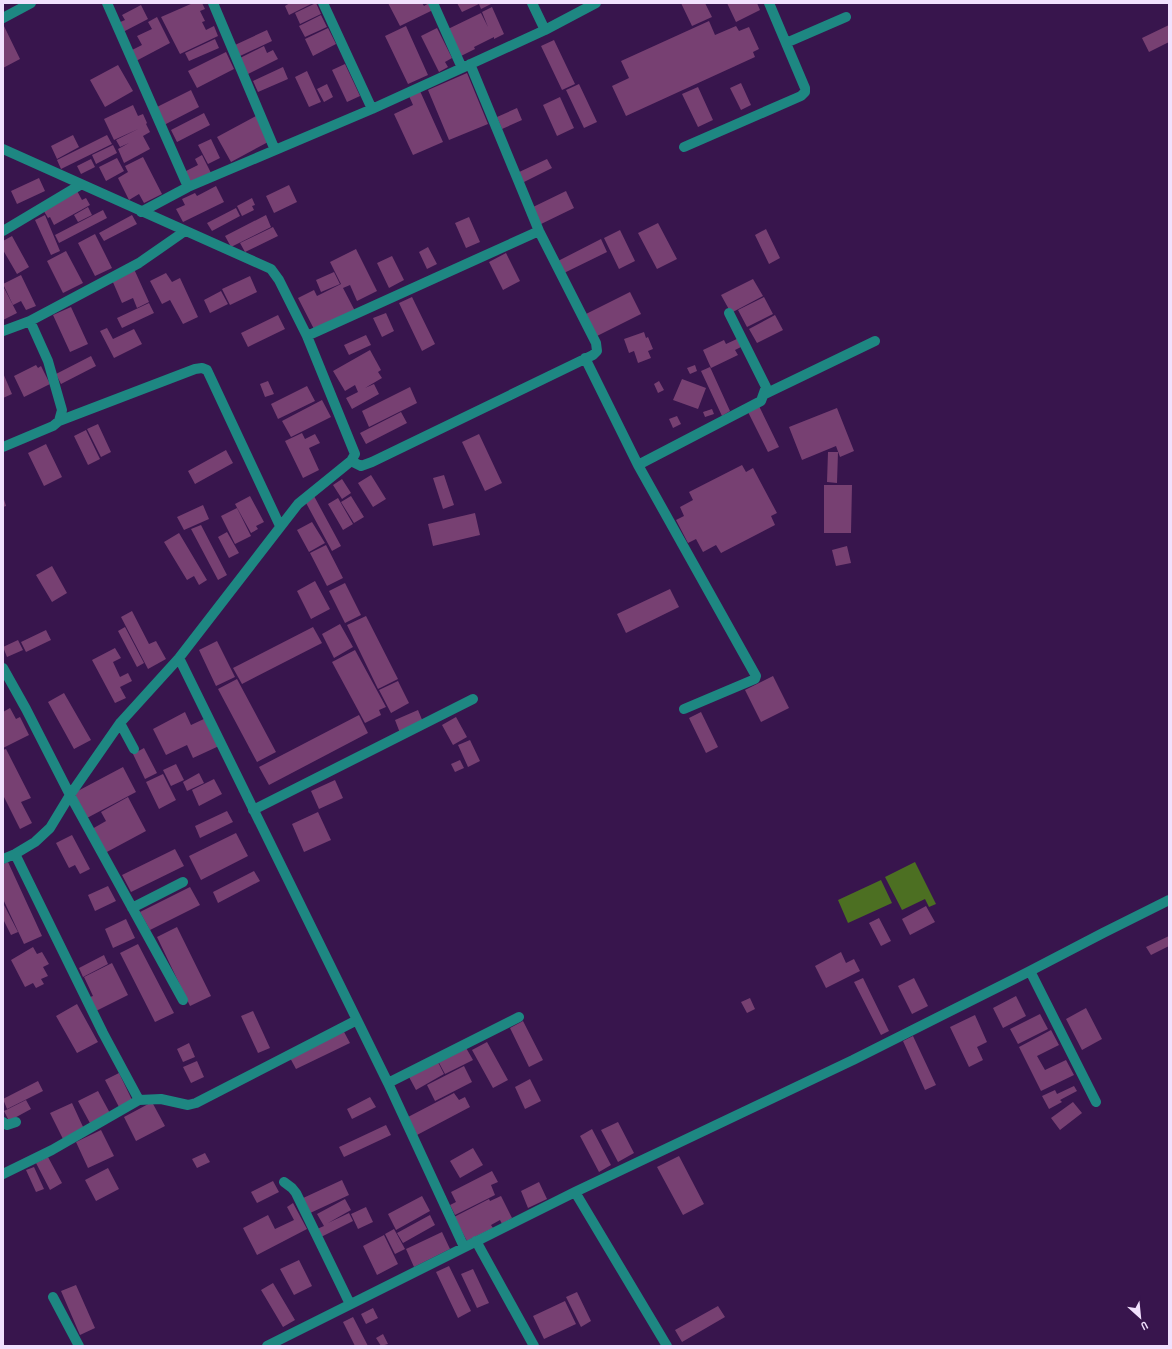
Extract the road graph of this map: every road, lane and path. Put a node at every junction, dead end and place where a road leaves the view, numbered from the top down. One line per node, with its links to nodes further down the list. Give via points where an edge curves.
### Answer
1 (31, 3): 10 (street)
2 (107, 3): 19 (street)
3 (213, 3): 17 (street)
4 (324, 3): 14 (street)
5 (432, 3): 13 (street)
6 (532, 3): 11 (street)
7 (596, 3): 11 (street)
8 (769, 3): 12 (street)
9 (846, 17): 12 (street)
10 (3, 18)
11 (545, 30): 13 (street)
12 (786, 43): 15 (street, via 805,88 804,94)
13 (466, 66): 14 (street); 23 (street)
14 (372, 109): 17 (street)
15 (684, 148)
16 (3, 150): 18 (street)
17 (275, 150): 19 (street)
18 (80, 185): 20 (street); 21 (street)
19 (188, 187): 20 (street)
20 (141, 212): 22 (street)
21 (3, 231)
22 (185, 231): 25 (street, via 139,263); 27 (street, via 271,269)
23 (539, 231): 27 (street); 29 (street, via 596,343 597,351)
24 (729, 313): 30 (street, via 766,387)
25 (30, 321): 26 (street); 31 (street, via 48,361 62,410)
26 (3, 331)
27 (307, 336): 33 (street, via 354,454)
28 (875, 342): 30 (street)
29 (585, 358): 33 (street, via 372,462 361,466); 34 (street)
30 (765, 394): 34 (street, via 761,401 747,409)
31 (59, 421): 32 (street, via 53,426); 35 (street, via 194,369 207,370)
32 (3, 447)
33 (351, 462): 35 (street, via 298,504)
34 (638, 464): 39 (street, via 756,676 755,679)
35 (280, 526): 36 (street)
36 (179, 658): 40 (street); 43 (street)
37 (3, 668): 42 (street)
38 (473, 699): 43 (street)
39 (684, 709)
40 (120, 723): 41 (street); 42 (street)
41 (134, 749)
42 (70, 795): 44 (street, via 50,828 35,842); 48 (street)
43 (253, 810): 52 (street)
44 (15, 854): 45 (street); 54 (street)
45 (3, 859)
46 (183, 882): 48 (street)
47 (1169, 900): 49 (street)
48 (132, 908): 50 (street)
49 (1030, 971): 55 (street); 60 (street, via 853,1060)
50 (183, 1000)
51 (519, 1017): 53 (street)
52 (357, 1020): 53 (street); 54 (street, via 188,1105 161,1099)
53 (388, 1083): 62 (street)
54 (139, 1100): 58 (street, via 52,1150)
55 (1096, 1102)
56 (3, 1122): 57 (street, via 7,1125)
57 (16, 1122)
58 (3, 1174)
59 (284, 1182): 64 (street, via 296,1193)
60 (575, 1192): 61 (street); 68 (street)
61 (476, 1241): 62 (street); 67 (street)
62 (464, 1247): 64 (street)
63 (53, 1297): 65 (street)
64 (350, 1304): 66 (street)
65 (79, 1346)
66 (268, 1346)
67 (534, 1346)
68 (667, 1346)

